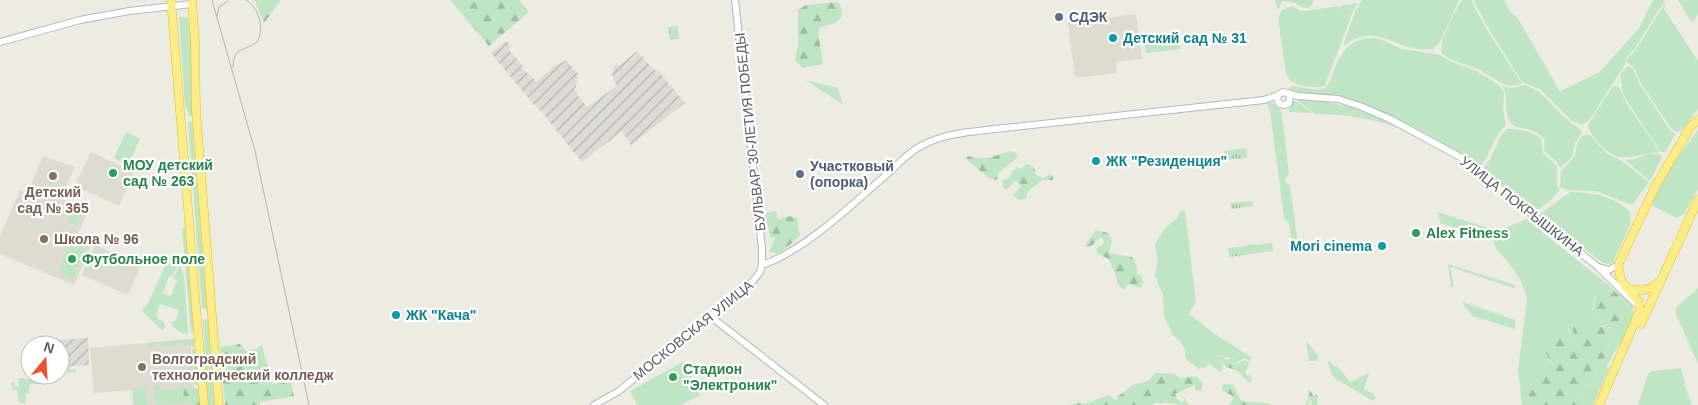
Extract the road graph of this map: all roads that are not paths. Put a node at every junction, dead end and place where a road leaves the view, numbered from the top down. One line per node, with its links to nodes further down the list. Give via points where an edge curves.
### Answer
1 (735, 0): 14 (main road, БУЛЬВАР 30-ЛЕТИЯ ПОБЕДЫ)
2 (192, 2): 3 (main road); 19 (highway, via 196,110)
3 (171, 3): 4 (main road, via 80,20); 20 (highway)
4 (0, 42)
5 (1288, 93): 6 (main road); 7 (main road, УЛИЦА ПОКРЫШКИНА); 9 (main road)
6 (1278, 95): 8 (main road); 10 (main road)
7 (1306, 96): 9 (main road, УЛИЦА ПОКРЫШКИНА); 16 (main road, УЛИЦА ПОКРЫШКИНА, via 1327,97 1360,106 1450,151 1472,165)
8 (1264, 100): 10 (main road); 14 (main road, МОСКОВСКАЯ УЛИЦА, via 936,139 919,147 811,237 786,255)
9 (1290, 102): 10 (main road)
10 (1279, 104)
11 (1698, 115): 12 (main road)
12 (1696, 124): 15 (highway, via 1656,185)
13 (1698, 200): 17 (highway)
14 (762, 265): 21 (main road, МОСКОВСКАЯ УЛИЦА, via 753,281)
15 (1618, 265): 16 (main road, via 1609,270); 18 (highway, via 1619,277)
16 (1598, 267): 22 (main road, УЛИЦА ПОКРЫШКИНА, via 1632,299)
17 (1660, 282): 18 (highway, via 1645,290); 28 (highway)
18 (1626, 287): 22 (highway, via 1640,305)
19 (212, 314): 20 (highway); 24 (highway)
20 (197, 315): 23 (highway)
21 (710, 316): 25 (main road, МОСКОВСКАЯ УЛИЦА, via 618,391); 26 (main road)
22 (1639, 316): 27 (highway)
23 (204, 405)
24 (219, 405)
25 (594, 405)
26 (824, 405)
27 (1599, 405)
28 (1604, 405)

